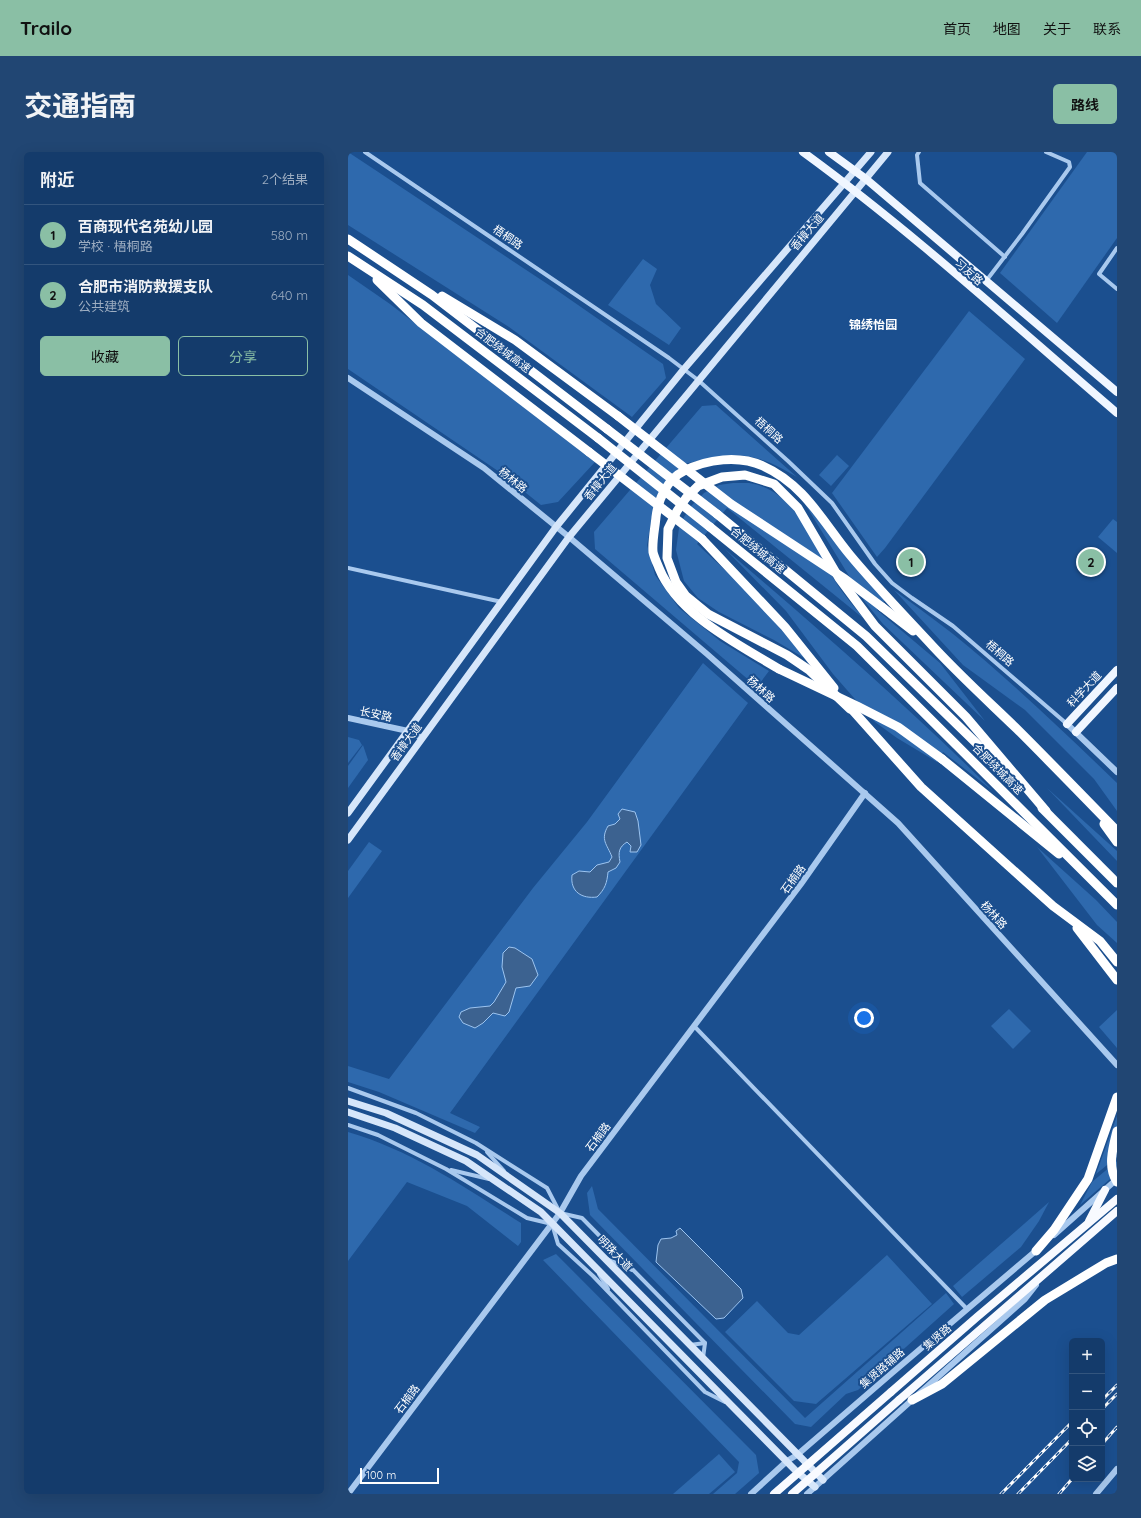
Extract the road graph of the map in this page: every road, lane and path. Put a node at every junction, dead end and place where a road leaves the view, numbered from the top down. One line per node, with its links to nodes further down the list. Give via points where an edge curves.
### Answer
1 (365, 152): 20 (street, 梧桐路)
2 (803, 152): 10 (main road, 习友路)
3 (829, 152): 8 (main road, 习友路)
4 (871, 152): 8 (main road, 香樟大道)
5 (888, 152): 9 (main road, 香樟大道)
6 (919, 152): 16 (street, via 917,155 920,183)
7 (1046, 152): 16 (street, via 1068,162 1070,167)
8 (855, 171): 9 (main road, 习友路); 10 (main road, 香樟大道)
9 (866, 179): 11 (main road, 香樟大道); 18 (main road, 习友路)
10 (845, 182): 11 (main road, 习友路); 20 (main road, 香樟大道)
11 (856, 191): 22 (main road, 香樟大道); 24 (main road, 习友路)
12 (348, 239): 14 (highway, 合肥绕城高速)
13 (1117, 248): 19 (street, via 1099,274)
14 (371, 254): 29 (highway, bridge, via 515,340 731,504 845,579); 41 (highway, 合肥绕城高速, bridge, via 432,294 607,429 717,514 866,636)
15 (348, 256): 17 (highway, 合肥绕城高速)
16 (1005, 257): 18 (street)
17 (362, 265): 32 (highway, bridge, via 421,323 702,539 785,627); 47 (highway, 合肥绕城高速, bridge, via 423,305 598,438 857,646)
18 (986, 281): 23 (main road, 习友路)
19 (1117, 289)
20 (684, 369): 22 (street, 梧桐路); 25 (main road, 香樟大道)
21 (348, 378): 25 (street, 杨林路, via 484,468)
22 (698, 380): 26 (main road, 香樟大道); 34 (street, 梧桐路, via 832,504 875,564 892,583 953,626)
23 (1117, 392)
24 (1117, 413)
25 (556, 527): 26 (street, 杨林路); 28 (main road, 香樟大道)
26 (569, 537): 37 (main road, 香樟大道); 39 (street, 杨林路)
27 (348, 568): 28 (street)
28 (502, 602): 35 (main road, 香樟大道)
29 (930, 644): 40 (highway); 47 (highway, bridge, via 850,554 809,500 781,476 764,466 748,461 718,461 698,465 673,478 657,510 653,553 663,578 678,597 721,633 779,669 898,727 942,759)
30 (1117, 670): 34 (main road, 科学大道)
31 (1117, 688): 36 (main road)
32 (850, 709): 41 (highway, via 809,670 787,655 708,614 686,596 676,582 667,558 668,528 686,498 698,486 722,477 746,475 774,484 798,508 839,578 875,626 966,717); 49 (highway, via 921,787 1053,906)
33 (348, 718): 35 (street, 长安路)
34 (1067, 724): 36 (street, 梧桐路)
35 (408, 731): 37 (street, 长安路); 42 (main road, 香樟大道)
36 (1076, 732): 38 (street, 梧桐路)
37 (422, 738): 44 (main road, 香樟大道)
38 (1117, 772)
39 (865, 793): 54 (street, 石楠路); 55 (street, 杨林路, via 898,823)
40 (1089, 803): 43 (highway); 45 (highway)
41 (1046, 811): 46 (highway, 合肥绕城高速)
42 (348, 813)
43 (1117, 831)
44 (348, 840)
45 (1117, 842)
46 (1117, 883)
47 (1098, 885): 48 (highway, 合肥绕城高速)
48 (1117, 905)
49 (1069, 917): 50 (highway); 53 (highway)
50 (1100, 941): 51 (highway); 52 (highway)
51 (1117, 954)
52 (1117, 962)
53 (1117, 980)
54 (695, 1027): 71 (street, 石楠路, via 581,1176); 81 (street)
55 (1117, 1065)
56 (348, 1088): 62 (street, via 416,1113)
57 (1117, 1097): 74 (highway, via 1088,1178 1054,1230)
58 (348, 1101): 66 (main road, 明珠大道, via 386,1113 442,1138 477,1155)
59 (348, 1112): 65 (main road, via 395,1128 466,1161)
60 (348, 1125): 63 (street, via 378,1135)
61 (1117, 1131): 67 (highway, bridge, via 1111,1154 1113,1177)
62 (482, 1147): 66 (street); 71 (street, via 546,1188)
63 (446, 1169): 65 (street); 72 (street, via 526,1218)
64 (1117, 1179): 68 (street, 集贤路辅路)
65 (494, 1180): 72 (main road, via 540,1212)
66 (513, 1180): 71 (main road, 明珠大道)
67 (1117, 1182)
68 (1105, 1190): 73 (highway); 74 (street, 集贤路辅路)
69 (1117, 1199): 73 (highway, 集贤路)
70 (1117, 1211): 79 (highway, 集贤路)
71 (560, 1213): 72 (street, 石楠路); 75 (main road, 明珠大道); 78 (street, via 582,1218)
72 (552, 1224): 77 (main road); 80 (street, via 558,1244); 92 (street, 石楠路)
73 (1087, 1225): 94 (highway, 集贤路, bridge)
74 (1036, 1251): 81 (street, 集贤路辅路)
75 (604, 1257): 78 (street); 83 (main road, 明珠大道)
76 (1117, 1259): 85 (highway, via 1045,1300 942,1384)
77 (595, 1267): 80 (street); 86 (main road)
78 (634, 1271): 82 (street)
79 (1043, 1276): 85 (street, via 1025,1299); 95 (highway, 集贤路, bridge)
80 (611, 1295): 86 (street, via 704,1392)
81 (967, 1309): 87 (street, 集贤路辅路)
82 (705, 1343): 83 (street); 84 (street)
83 (690, 1345): 84 (main road, 明珠大道)
84 (703, 1359): 87 (main road, 明珠大道)
85 (912, 1400): 90 (street)
86 (732, 1406): 88 (main road)
87 (797, 1456): 88 (street, 集贤路辅路); 90 (main road, 明珠大道)
88 (787, 1461): 91 (main road); 93 (street, 集贤路辅路)
89 (1117, 1469): 97 (street)
90 (823, 1480): 91 (street)
91 (815, 1487): 96 (street)
92 (348, 1494)
93 (751, 1494)
94 (774, 1494)
95 (792, 1494)
96 (807, 1494)
97 (1096, 1494)

